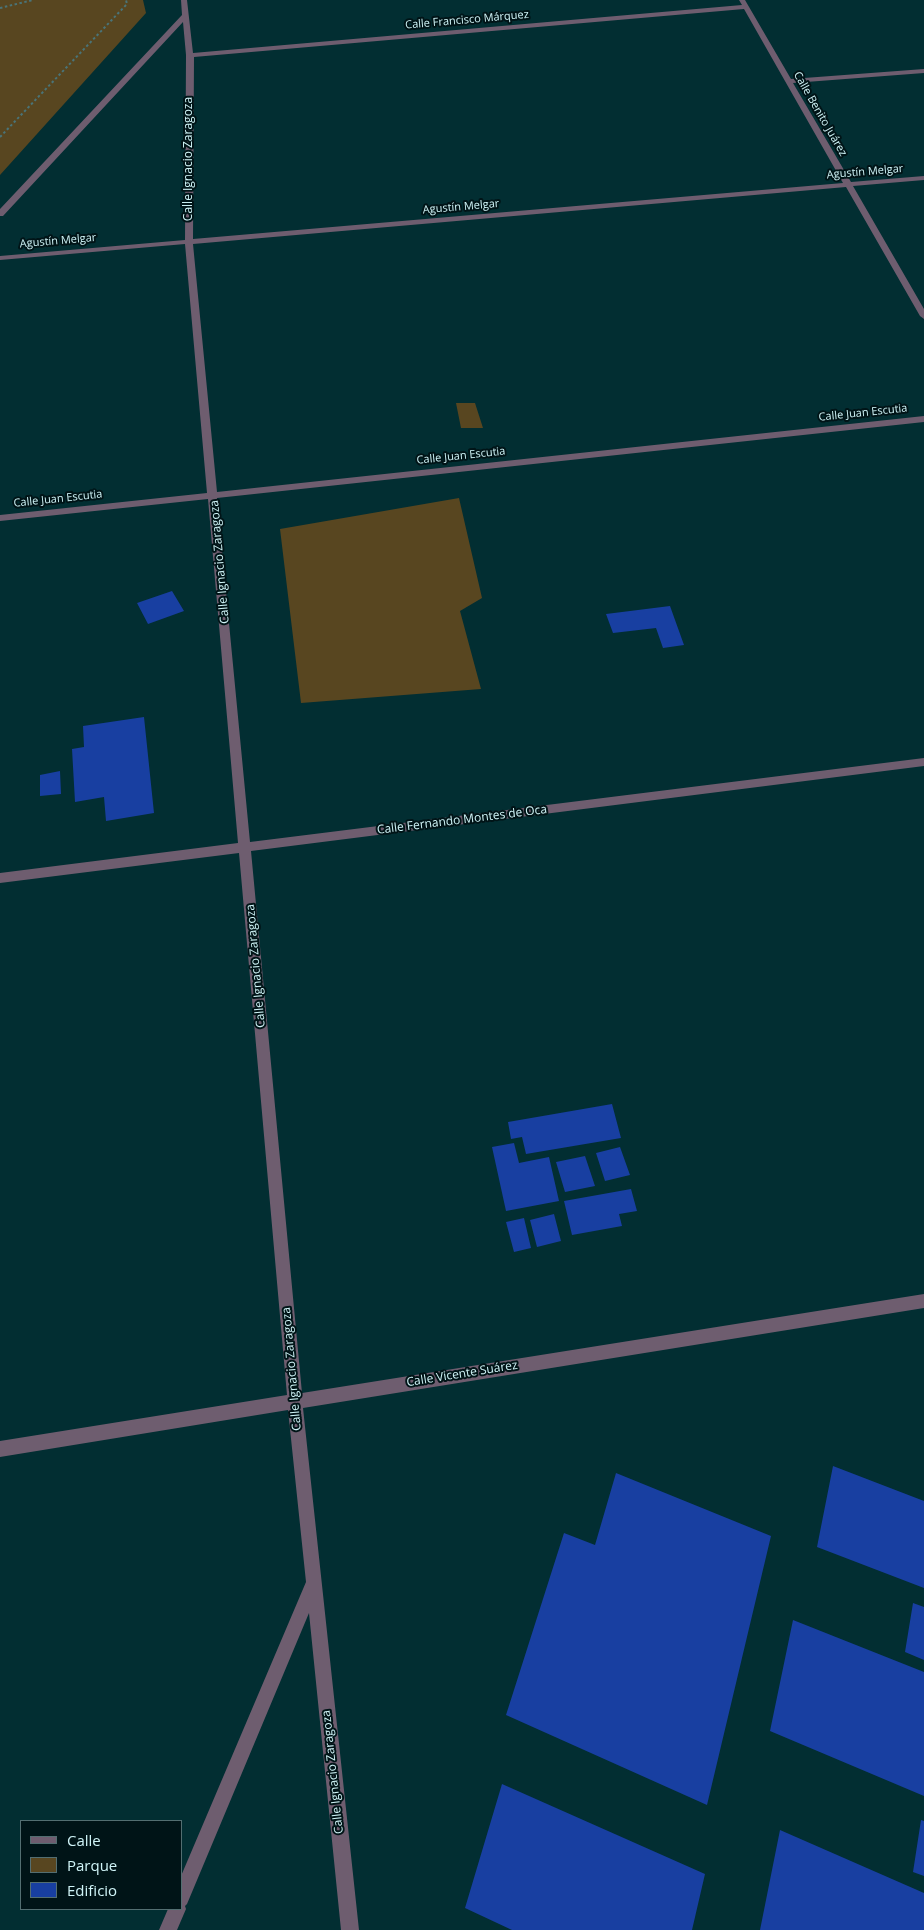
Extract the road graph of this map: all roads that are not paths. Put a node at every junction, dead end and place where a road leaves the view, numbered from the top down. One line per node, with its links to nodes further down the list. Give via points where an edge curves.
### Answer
1 (184, 0): 3 (street, Calle Ignacio Zaragoza)
2 (744, 4): 4 (street, Calle Francisco Márquez); 6 (street, Calle Benito Juárez)
3 (185, 16): 4 (street, Calle Ignacio Zaragoza); 9 (street)
4 (190, 55): 10 (street, Calle Ignacio Zaragoza)
5 (924, 71): 6 (street)
6 (788, 81): 8 (street, Calle Benito Juárez)
7 (924, 178): 8 (street, Agustín Melgar)
8 (848, 185): 10 (street, Agustín Melgar); 12 (street, Calle Benito Juárez)
9 (0, 214)
10 (189, 241): 11 (street, Agustín Melgar); 14 (street, Calle Ignacio Zaragoza)
11 (0, 258)
12 (924, 316)
13 (924, 419): 14 (street, Calle Juan Escutia)
14 (214, 495): 15 (street, Calle Juan Escutia); 17 (street, Calle Ignacio Zaragoza)
15 (0, 518)
16 (924, 762): 17 (street, Calle Fernando Montes de Oca)
17 (246, 846): 18 (street, Calle Fernando Montes de Oca); 20 (street, Calle Ignacio Zaragoza)
18 (0, 878)
19 (924, 1301): 20 (street, Calle Vicente Suárez)
20 (295, 1401): 21 (street, Calle Vicente Suárez); 22 (street, Calle Ignacio Zaragoza)
21 (0, 1449)
22 (314, 1582): 23 (street); 26 (street, Calle Ignacio Zaragoza)
23 (182, 1896)
24 (177, 1910): 25 (street)
25 (168, 1930)
26 (350, 1930)

